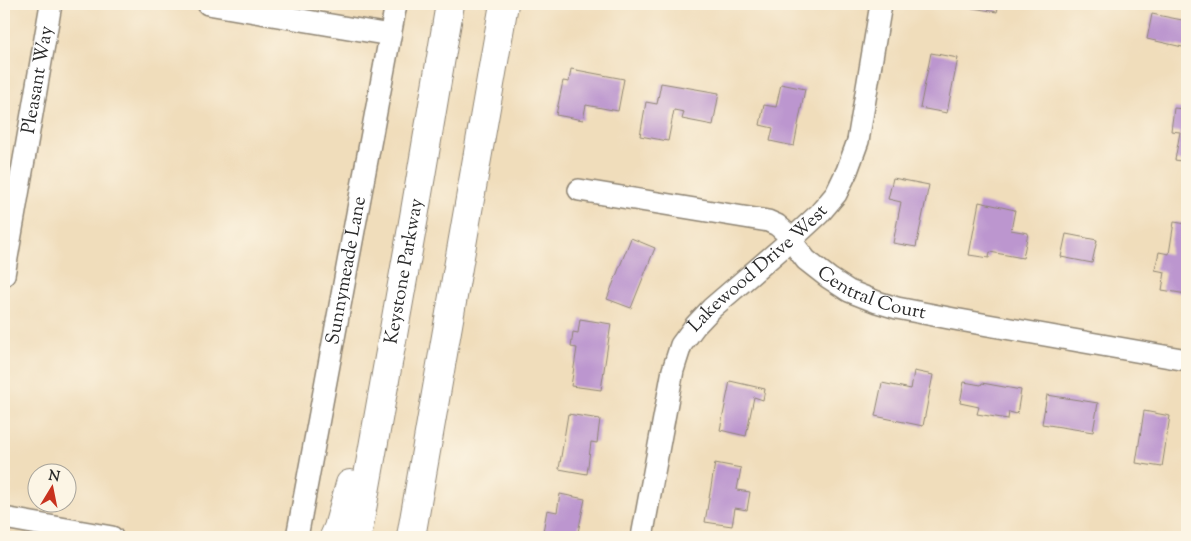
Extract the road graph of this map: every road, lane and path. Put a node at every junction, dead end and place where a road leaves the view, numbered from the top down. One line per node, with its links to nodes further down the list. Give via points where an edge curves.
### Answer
1 (51, 4): 10 (street, Pleasant Way)
2 (208, 4): 7 (street)
3 (396, 4): 7 (street, Sunnymeade Lane)
4 (450, 4): 11 (highway, Keystone Parkway)
5 (504, 4): 13 (highway)
6 (882, 4): 9 (street, Lakewood Drive West, via 858,141 847,171 836,194)
7 (390, 35): 16 (street, Sunnymeade Lane)
8 (579, 190): 9 (street, Central Court, via 768,221 777,225)
9 (791, 240): 12 (street, Central Court, via 806,260 829,278 876,302); 21 (street, Lakewood Drive West, via 712,308 681,345 672,370)
10 (4, 275)
11 (393, 331): 17 (highway); 18 (highway, Keystone Parkway)
12 (1187, 360)
13 (423, 471): 19 (highway); 20 (highway, via 420,515)
14 (4, 518): 15 (street)
15 (112, 537)
16 (297, 537)
17 (334, 537)
18 (357, 537)
19 (411, 537)
20 (425, 537)
21 (642, 537)

